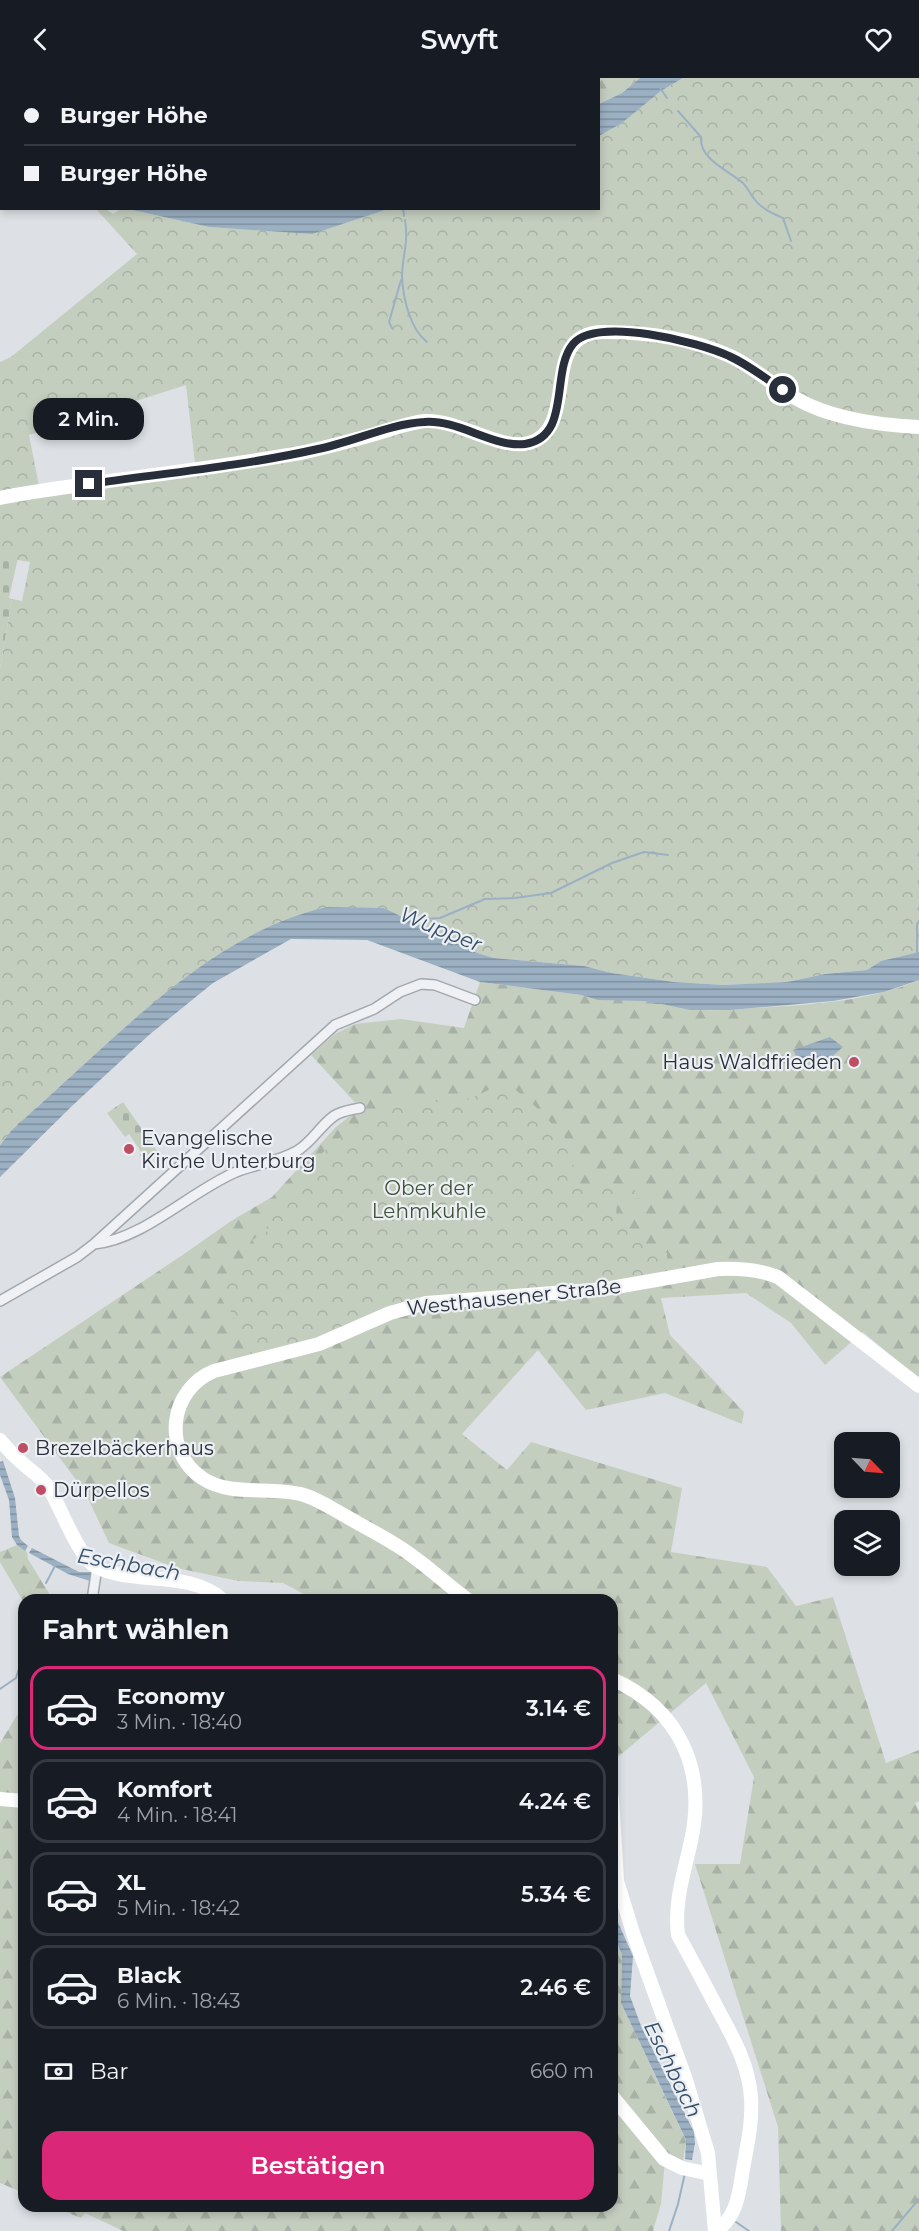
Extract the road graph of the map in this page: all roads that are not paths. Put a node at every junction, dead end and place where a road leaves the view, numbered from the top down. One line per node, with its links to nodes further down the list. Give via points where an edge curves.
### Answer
1 (919, 427): 2 (main road, via 868,421 814,407 789,395 744,363 697,345 645,334 599,332 584,336 571,346 551,425 530,443 507,443 444,423 422,422 300,453)
2 (3, 498)
3 (475, 1000): 5 (street, via 435,985 421,984 335,1025)
4 (360, 1108): 5 (street, via 334,1116 293,1153 237,1172 147,1224 118,1238)
5 (93, 1244): 6 (street)
6 (0, 1301)
7 (919, 1386): 12 (main road, Westhausener Straße, via 778,1277 753,1269 718,1269 605,1289 408,1307 328,1341 214,1371 188,1389 177,1411 177,1438 190,1466 203,1479 228,1488 289,1492 319,1502 415,1557)
8 (0, 1440): 9 (main road, via 47,1486)
9 (95, 1574): 10 (street); 11 (main road, via 117,1573 198,1585)
10 (93, 1594)
11 (215, 1594)
12 (461, 1594)
13 (618, 1682): 19 (main road, via 646,1697 665,1716 690,1762 694,1780 693,1826 676,1915 678,1935 747,2072 752,2101 750,2129 737,2199 727,2221)
14 (0, 1800): 15 (main road)
15 (18, 1802)
16 (618, 1884): 18 (main road, via 686,2080 708,2153)
17 (618, 2104): 18 (main road, via 657,2154 686,2169)
18 (710, 2174): 19 (main road)
19 (715, 2231)

